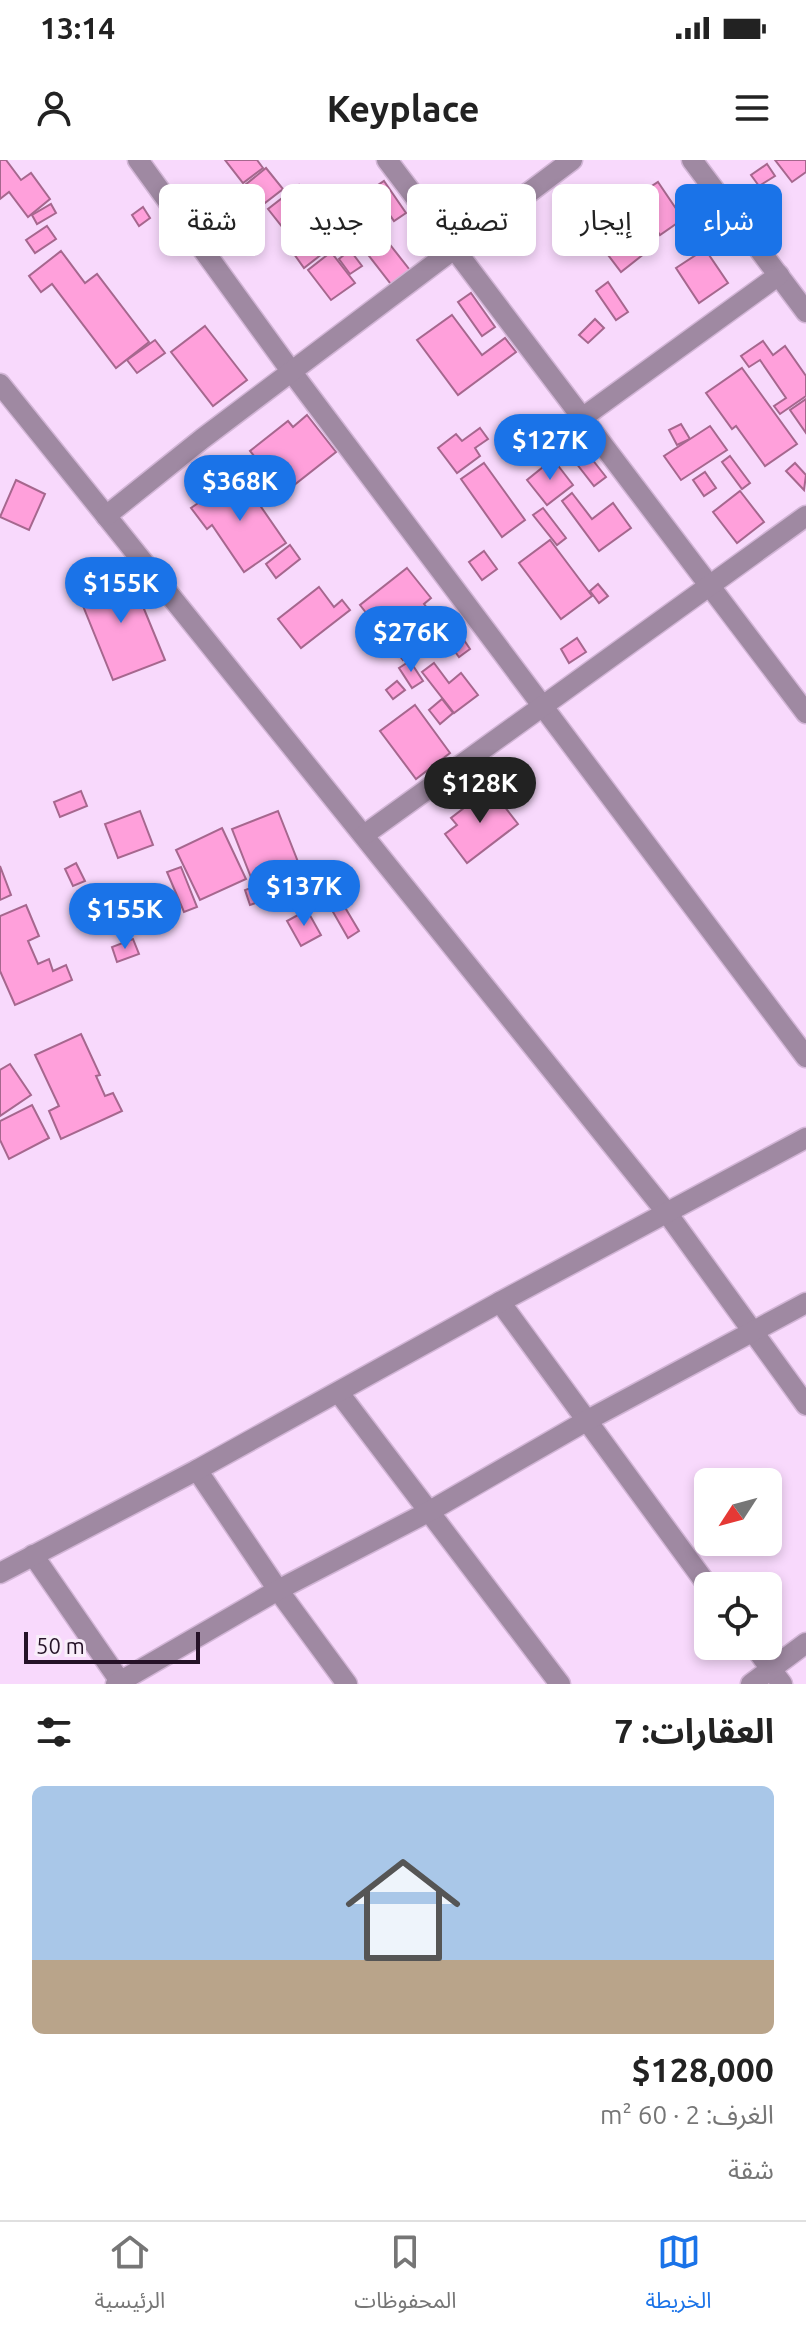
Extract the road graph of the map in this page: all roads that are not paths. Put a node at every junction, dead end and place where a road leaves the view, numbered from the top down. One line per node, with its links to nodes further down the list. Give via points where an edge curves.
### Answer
1 (138, 160): 11 (street)
2 (387, 160): 5 (street)
3 (572, 160): 6 (street)
4 (692, 160): 9 (street)
5 (407, 187)
6 (536, 187)
7 (445, 256): 11 (street)
8 (459, 256): 13 (street)
9 (779, 275): 10 (street); 13 (street)
10 (806, 312)
11 (291, 371): 14 (street); 17 (street)
12 (0, 384): 14 (street)
13 (582, 418): 16 (street)
14 (106, 516): 19 (street)
15 (806, 516): 16 (street)
16 (709, 585): 17 (street); 18 (street)
17 (543, 706): 19 (street); 20 (street)
18 (806, 713)
19 (364, 835): 22 (street)
20 (806, 1057)
21 (806, 1138): 22 (street)
22 (667, 1213): 23 (street); 25 (street)
23 (500, 1302): 26 (street); 28 (street)
24 (806, 1303): 25 (street)
25 (752, 1332): 27 (street); 28 (street)
26 (339, 1393): 29 (street); 30 (street)
27 (806, 1405)
28 (586, 1421): 30 (street); 32 (street)
29 (197, 1470): 31 (street); 34 (street)
30 (430, 1511): 34 (street); 40 (street)
31 (33, 1555): 33 (street); 38 (street)
32 (698, 1572)
33 (0, 1573)
34 (278, 1590): 38 (street); 39 (street)
35 (806, 1643): 37 (street)
36 (765, 1660): 37 (street)
37 (777, 1676): 41 (street)
38 (119, 1683)
39 (347, 1684)
40 (560, 1684)
41 (751, 1684)

